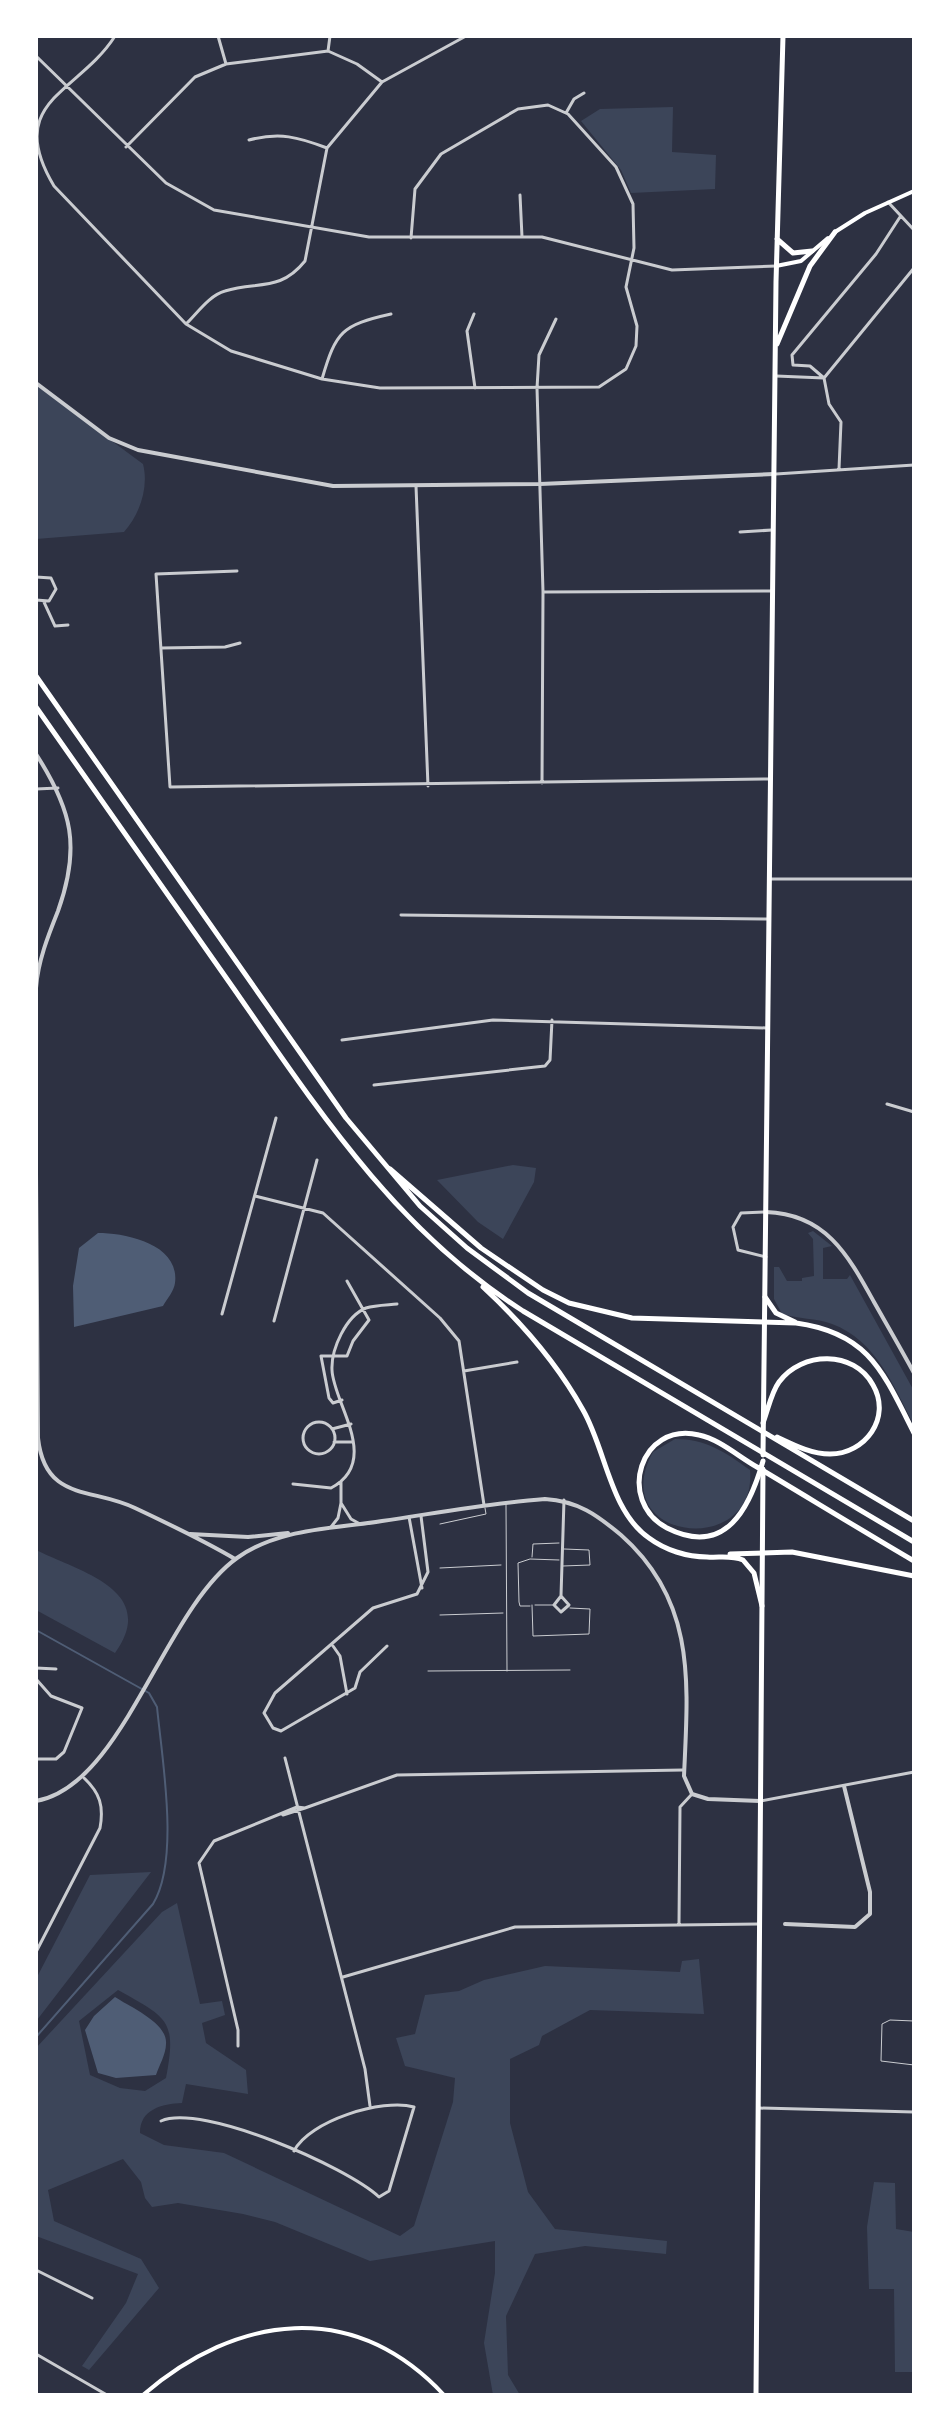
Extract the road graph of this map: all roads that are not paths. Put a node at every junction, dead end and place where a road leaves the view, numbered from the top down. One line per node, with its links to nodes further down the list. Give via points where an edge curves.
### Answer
1 (115, 36): 10 (street)
2 (218, 36): 8 (street)
3 (330, 36): 6 (street)
4 (466, 36): 9 (street)
5 (783, 36): 27 (main road)
6 (328, 51): 8 (street); 9 (street)
7 (36, 56): 10 (street)
8 (226, 64): 16 (street, via 195,77)
9 (382, 82): 17 (street)
10 (67, 84): 16 (street); 35 (street, via 40,116 41,165 54,186)
11 (584, 93): 12 (street)
12 (566, 113): 14 (street); 26 (street, via 548,105 518,109 441,154 415,189)
13 (595, 130): 14 (street)
14 (588, 135): 29 (street, via 616,167 633,204)
15 (249, 140): 17 (street, via 290,135)
16 (126, 147): 22 (street, via 166,183 214,210)
17 (327, 148): 22 (street)
18 (914, 191): 20 (main road)
19 (520, 195): 25 (street)
20 (888, 202): 21 (street); 24 (main road)
21 (900, 217): 23 (street); 38 (street, via 792,355 793,365 810,366)
22 (312, 229): 26 (street); 35 (street, via 305,261 293,275 268,286 224,291)
23 (914, 230)
24 (835, 232): 28 (main road); 36 (main road, via 810,266)
25 (522, 237): 26 (street); 29 (street, via 542,237)
26 (411, 238)
27 (777, 239): 28 (main road, via 793,253); 30 (main road)
28 (812, 251): 30 (main road, via 801,261)
29 (631, 261): 30 (street, via 672,270); 42 (street, via 626,287 637,326 626,369 599,387)
30 (776, 266): 36 (main road)
31 (914, 268): 38 (street)
32 (391, 314): 39 (street, via 346,327 337,336)
33 (474, 314): 41 (street, via 467,331)
34 (556, 319): 42 (street, via 539,355)
35 (186, 324): 39 (street, via 231,351)
36 (776, 348): 37 (main road)
37 (776, 376): 38 (street); 45 (main road)
38 (824, 378): 44 (street, via 829,404 841,422)
39 (322, 379): 41 (street, via 380,388)
40 (36, 383): 47 (street, via 109,438 138,450 333,486)
41 (475, 388): 42 (street)
42 (537, 388): 46 (street)
43 (914, 465): 44 (street)
44 (839, 469): 45 (street)
45 (776, 474): 46 (street); 48 (main road)
46 (540, 484): 47 (street); 53 (street)
47 (416, 485): 64 (street)
48 (775, 530): 49 (street); 52 (main road)
49 (740, 532)
50 (237, 571): 58 (street, via 156,574)
51 (36, 577): 55 (street, via 47,576 56,586 54,596)
52 (773, 591): 53 (street); 62 (main road)
53 (543, 592): 63 (street)
54 (36, 600): 55 (street)
55 (44, 602): 56 (street, via 55,626)
56 (68, 625)
57 (240, 643): 58 (street)
58 (160, 648): 64 (street, via 170,787)
59 (36, 676): 79 (main road)
60 (36, 707): 86 (main road, via 345,1147 399,1210)
61 (36, 754): 65 (street)
62 (771, 779): 63 (street); 67 (main road)
63 (542, 783): 64 (street)
64 (428, 786)
65 (58, 788): 66 (street); 71 (street, via 72,848)
66 (36, 789)
67 (768, 879): 68 (street); 70 (main road)
68 (914, 879)
69 (401, 915): 70 (street)
70 (769, 919): 73 (main road)
71 (36, 988)
72 (552, 1020): 73 (street); 74 (street, via 493,1020); 75 (street, via 550,1060 545,1066)
73 (767, 1028): 84 (main road)
74 (342, 1040)
75 (374, 1085)
76 (887, 1104): 77 (street)
77 (914, 1112)
78 (276, 1118): 82 (street)
79 (375, 1156): 94 (main road, via 481,1248 569,1303 632,1318); 108 (main road, via 430,1215 496,1271)
80 (317, 1160): 83 (street)
81 (36, 1173): 87 (street)
82 (255, 1196): 83 (street); 92 (street)
83 (303, 1208): 93 (street); 98 (street, via 323,1213 440,1318 459,1341)
84 (766, 1212): 85 (main road); 85 (street, via 741,1213 733,1227 738,1250); 99 (street, via 809,1220 839,1243)
85 (766, 1257): 89 (main road)
86 (461, 1267): 124 (main road, via 533,1317); 127 (main road, via 531,1335 574,1395 631,1520 651,1540)
87 (36, 1273): 101 (street)
88 (347, 1281): 91 (street)
89 (765, 1297): 94 (main road); 95 (main road, via 776,1313)
90 (397, 1304): 91 (street)
91 (364, 1309): 96 (street, via 343,1331); 96 (street, via 369,1320 347,1356)
92 (222, 1314)
93 (274, 1321)
94 (764, 1323): 95 (main road); 102 (main road)
95 (796, 1323): 105 (main road, via 823,1327 861,1346 889,1384)
96 (333, 1357): 100 (street, via 331,1372); 100 (street, via 321,1356 321,1368 329,1398 333,1403)
97 (517, 1362): 98 (street)
98 (464, 1371): 115 (street)
99 (914, 1373)
100 (342, 1400): 103 (street)
101 (37, 1419): 123 (street, via 44,1464 63,1485 123,1503)
102 (763, 1423): 108 (main road, via 780,1381 803,1363 836,1359 867,1376 879,1408 875,1426 861,1444 830,1454); 109 (main road)
103 (351, 1424): 104 (street); 107 (street)
104 (332, 1429): 106 (street); 106 (street, via 315,1423 305,1430 304,1440 318,1454)
105 (914, 1433)
106 (334, 1442): 107 (street)
107 (353, 1442): 110 (street)
108 (786, 1444): 118 (main road)
109 (763, 1461): 128 (main road); 132 (main road, via 746,1510 712,1533 696,1536 670,1529 655,1519 639,1493 644,1458 668,1437 703,1436 744,1460 782,1482)
110 (341, 1481): 111 (street, via 331,1488); 114 (street)
111 (293, 1484)
112 (564, 1500): 113 (street); 125 (street); 156 (street, via 595,1514 628,1542 653,1569 672,1605 684,1651)
113 (506, 1502): 115 (street); 133 (lane)
114 (341, 1503): 120 (street); 121 (street, via 338,1518)
115 (484, 1505): 116 (street); 119 (lane, via 486,1514)
116 (420, 1515): 117 (street); 137 (street, via 428,1572)
117 (409, 1517): 120 (street); 137 (street)
118 (914, 1521)
119 (440, 1524)
120 (361, 1525): 121 (street)
121 (327, 1529): 122 (street)
122 (299, 1532): 123 (street, via 248,1537); 129 (street, via 267,1541)
123 (189, 1534): 129 (street)
124 (914, 1542)
125 (562, 1543): 126 (street); 130 (lane, via 533,1544)
126 (562, 1549): 131 (street); 134 (lane, via 591,1554 590,1565)
127 (681, 1553): 128 (main road); 141 (main road, via 743,1560 754,1573)
128 (762, 1553): 136 (main road, via 792,1552); 141 (main road)
129 (235, 1559): 158 (street, via 203,1587)
130 (532, 1559): 131 (lane); 139 (lane, via 518,1563 520,1606)
131 (562, 1560): 134 (street)
132 (914, 1561)
133 (504, 1565): 135 (lane); 143 (lane)
134 (562, 1566): 138 (street)
135 (440, 1568)
136 (914, 1576)
137 (422, 1588): 145 (street, via 412,1598 373,1608)
138 (561, 1596): 140 (street); 142 (street, via 569,1601)
139 (532, 1605): 140 (lane); 142 (lane, via 533,1636 589,1634 590,1609)
140 (554, 1605): 142 (street, via 561,1612)
141 (762, 1606): 162 (main road)
142 (568, 1607)
143 (505, 1613): 144 (lane); 151 (lane)
144 (440, 1615)
145 (333, 1646): 153 (street); 153 (street, via 275,1693 264,1713 281,1731)
146 (387, 1646): 153 (street, via 360,1672)
147 (36, 1668): 148 (street)
148 (56, 1669)
149 (570, 1670): 151 (lane)
150 (428, 1671): 151 (lane)
151 (507, 1671)
152 (36, 1679): 155 (street, via 51,1696 82,1708 64,1752 56,1759)
153 (347, 1694)
154 (285, 1758): 163 (street)
155 (36, 1759)
156 (684, 1770): 160 (street); 163 (street, via 397,1775)
157 (914, 1772): 159 (street)
158 (84, 1778): 161 (street); 167 (street, via 103,1810 100,1828)
159 (844, 1786): 162 (street); 166 (street, via 870,1892 870,1914 855,1927)
160 (692, 1794): 162 (street); 164 (street, via 680,1807)
161 (36, 1801)
162 (760, 1801): 165 (main road)
163 (298, 1810): 168 (street); 170 (street, via 214,1841 199,1863)
164 (679, 1924): 165 (street); 168 (street, via 515,1927)
165 (760, 1924): 173 (main road)
166 (785, 1924)
167 (36, 1952)
168 (343, 1977): 172 (street)
169 (914, 2021): 171 (lane, via 890,2020 882,2024 880,2037 881,2061)
170 (238, 2046)
171 (914, 2065)
172 (370, 2106): 176 (street, via 300,2139); 176 (street, via 414,2107 385,2196)
173 (759, 2108): 174 (street); 183 (main road)
174 (914, 2112)
175 (161, 2121): 176 (street, via 170,2117 225,2123)
176 (294, 2151)
177 (36, 2270): 178 (street)
178 (92, 2298)
179 (36, 2354): 180 (street)
180 (107, 2395)
181 (143, 2395): 182 (main road, via 214,2346 256,2332 294,2329 335,2333 379,2347 412,2366)
182 (444, 2395)
183 (756, 2395)

